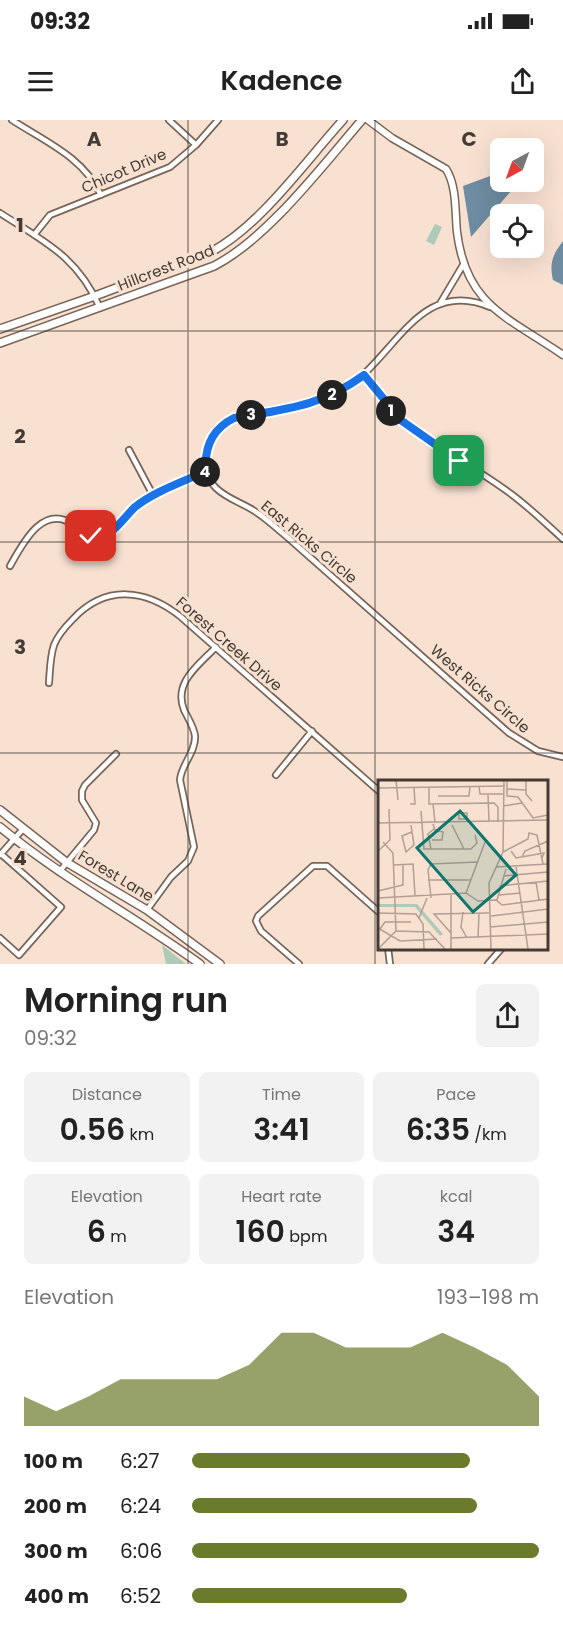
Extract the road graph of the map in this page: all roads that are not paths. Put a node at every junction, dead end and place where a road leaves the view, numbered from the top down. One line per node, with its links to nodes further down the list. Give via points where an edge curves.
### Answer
1 (12, 120): 8 (street, via 81,164)
2 (169, 120): 7 (street)
3 (218, 120): 7 (street, Chicot Drive)
4 (343, 120): 12 (main road, Hillcrest Road, via 228,243)
5 (362, 120): 15 (main road, Hillcrest Road, via 244,248 214,266)
6 (368, 120): 11 (street, via 446,169 452,184)
7 (196, 146): 8 (street, Chicot Drive, via 170,166)
8 (101, 195): 10 (street, Chicot Drive, via 50,215)
9 (0, 213): 10 (street)
10 (34, 235): 12 (street, via 80,270)
11 (463, 265): 13 (street); 14 (street)
12 (95, 296): 15 (street); 16 (main road, Hillcrest Road)
13 (441, 302): 14 (street, via 468,299); 19 (street, via 409,325)
14 (490, 307): 18 (street)
15 (100, 308): 17 (main road, Hillcrest Road)
16 (0, 329)
17 (0, 343)
18 (563, 354)
19 (364, 375): 21 (street, via 325,399 225,423 209,441); 23 (street, via 391,411 417,434 507,490)
20 (129, 450): 22 (street)
21 (206, 471): 22 (street); 26 (street, East Ricks Circle, via 218,490 258,513)
22 (154, 497): 24 (street, via 134,508 103,536 91,536 60,518 46,520 24,541)
23 (563, 539)
24 (10, 566)
25 (216, 647): 27 (street, Forest Creek Drive, via 164,603 139,594 106,595 81,611 61,631 52,653); 28 (street, Forest Creek Drive); 40 (street, via 186,678 181,694 195,737 180,780 195,843 192,855)
26 (415, 650): 30 (street, West Ricks Circle, via 522,743)
27 (49, 683)
28 (312, 731): 31 (street); 32 (street, Forest Creek Drive)
29 (116, 754): 38 (street, via 85,785 82,800 96,824)
30 (563, 757)
31 (276, 775)
32 (378, 790)
33 (0, 810): 35 (main road, Forest Lane)
34 (0, 827): 36 (main road, Forest Lane)
35 (23, 829): 36 (street); 38 (main road, Forest Lane)
36 (14, 839): 37 (street); 39 (main road, Forest Lane)
37 (0, 854): 44 (street, via 61,907 19,955)
38 (66, 862): 39 (street); 40 (main road, Forest Lane)
39 (59, 872): 43 (main road, Forest Lane)
40 (147, 910): 42 (main road, Forest Lane)
41 (378, 911): 49 (street, via 327,866 314,866 256,921 261,931)
42 (161, 920): 43 (main road); 48 (main road, Forest Lane)
43 (154, 930): 47 (main road, Forest Lane)
44 (0, 938)
45 (388, 949): 50 (street)
46 (501, 949): 51 (street)
47 (200, 964)
48 (220, 964)
49 (299, 964)
50 (390, 964)
51 (488, 964)

